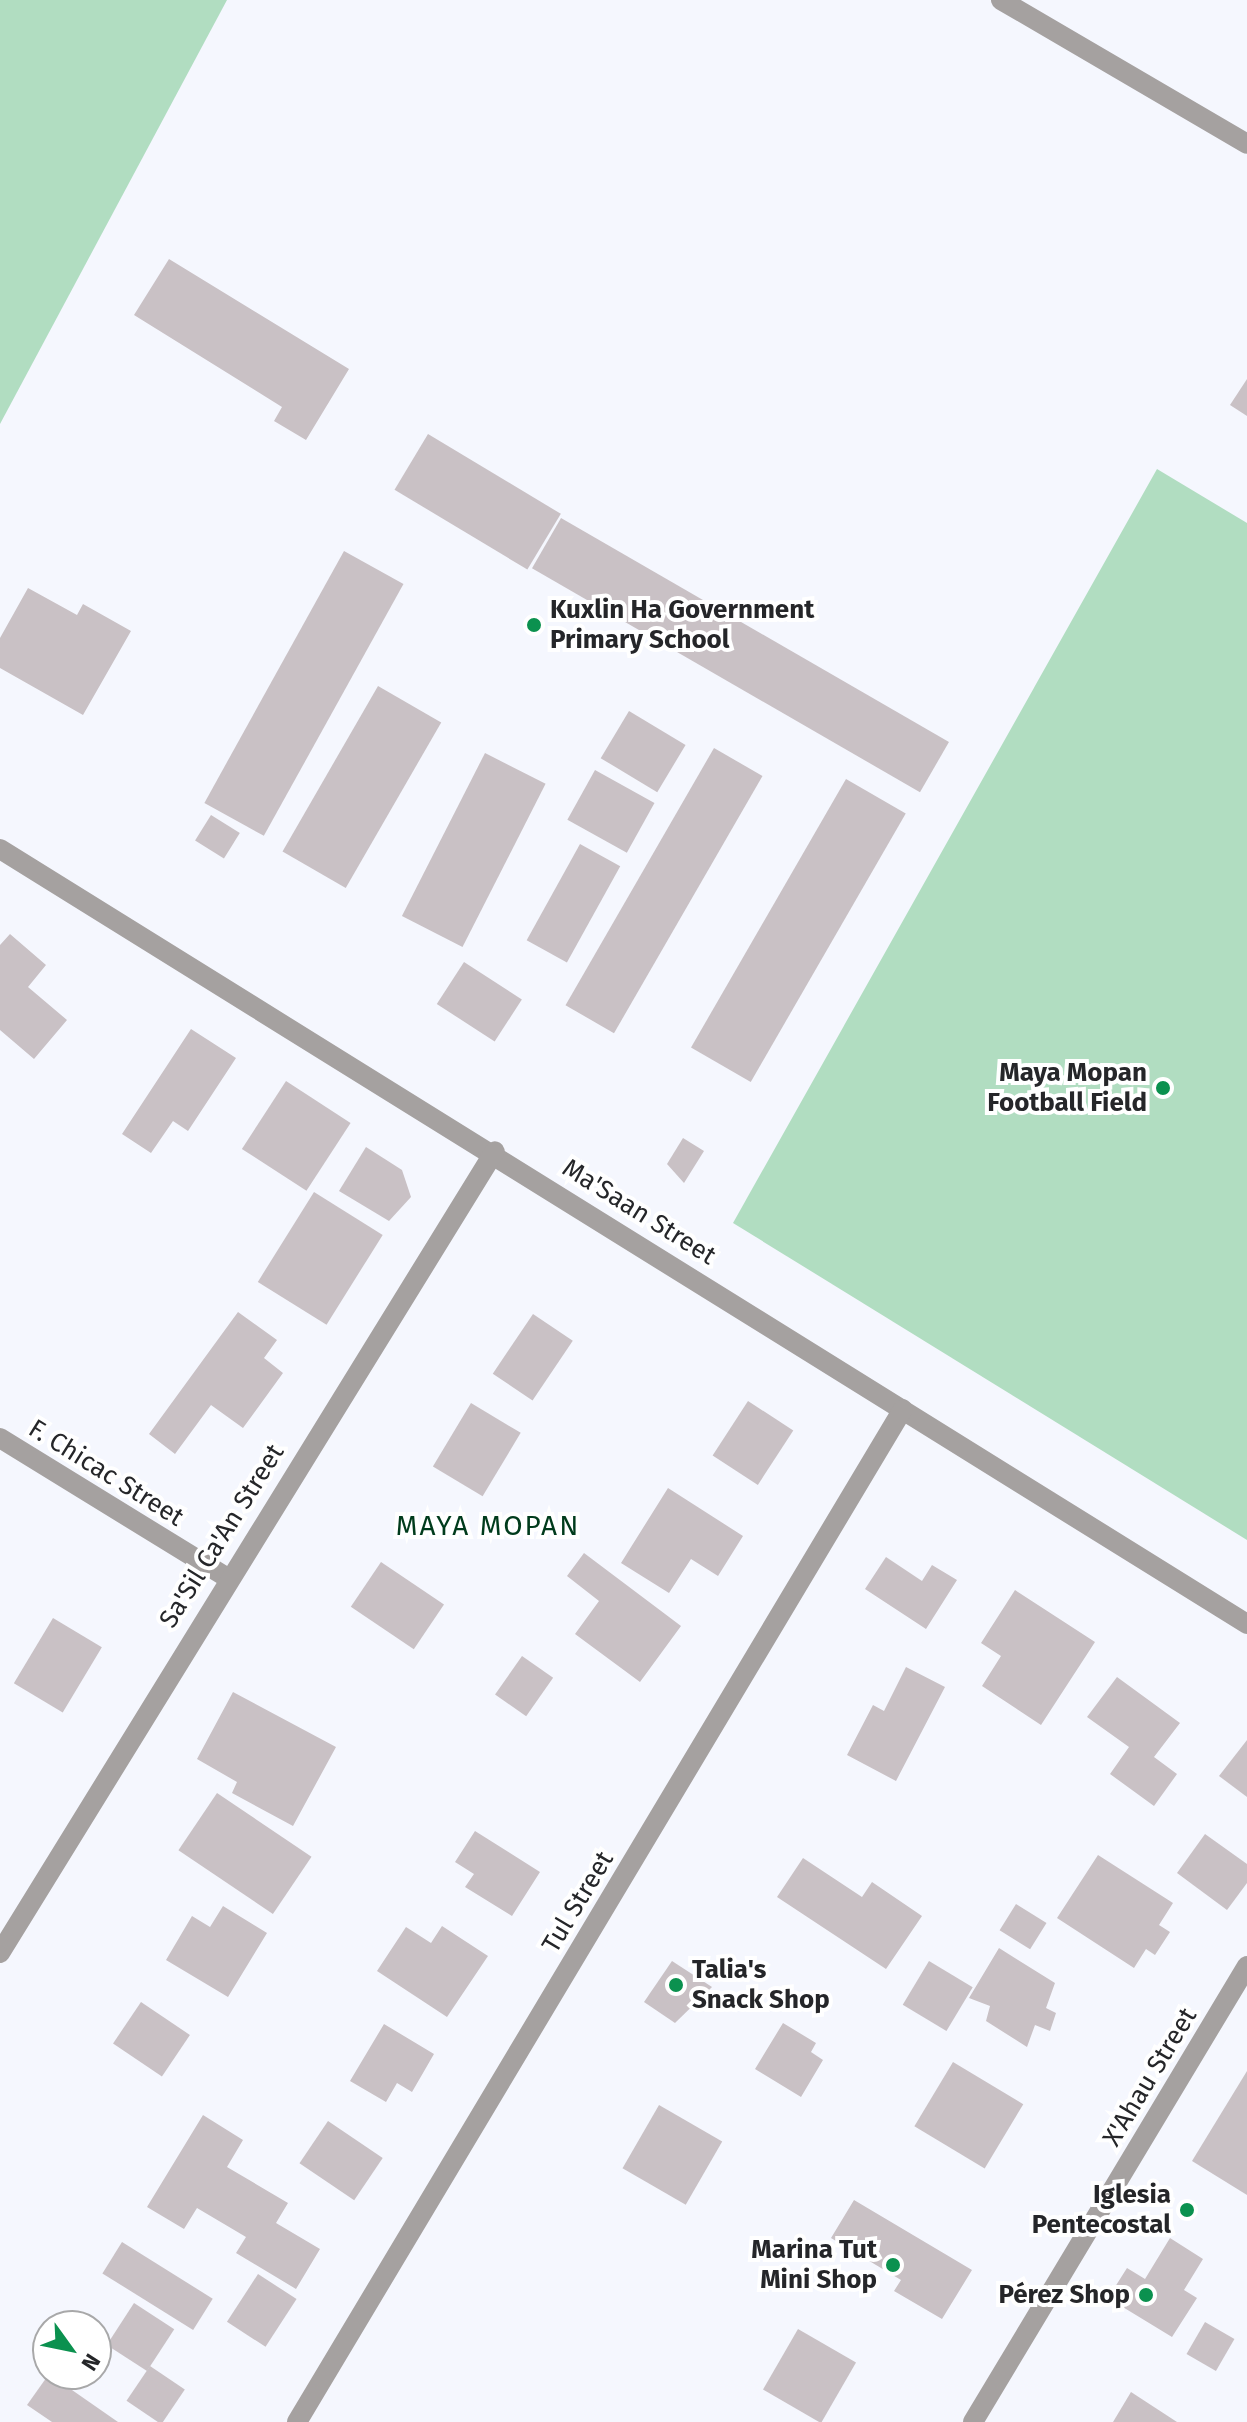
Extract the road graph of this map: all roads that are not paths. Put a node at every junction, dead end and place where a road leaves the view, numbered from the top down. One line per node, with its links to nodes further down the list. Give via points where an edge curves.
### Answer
1 (1001, 0): 2 (street)
2 (1247, 144)
3 (0, 849): 4 (street, Ma'Saan Street)
4 (495, 1151): 5 (street, Ma'Saan Street); 7 (street, Sa'Sil Ca'An Street)
5 (903, 1409): 8 (street, Ma'Saan Street); 11 (street, Tul Street)
6 (0, 1438): 7 (street, F. Chicac Street)
7 (226, 1577): 9 (street, Sa'Sil Ca'An Street)
8 (1247, 1624)
9 (0, 1953)
10 (1247, 1966): 12 (street, X'Ahau Street)
11 (297, 2422)
12 (973, 2422)

